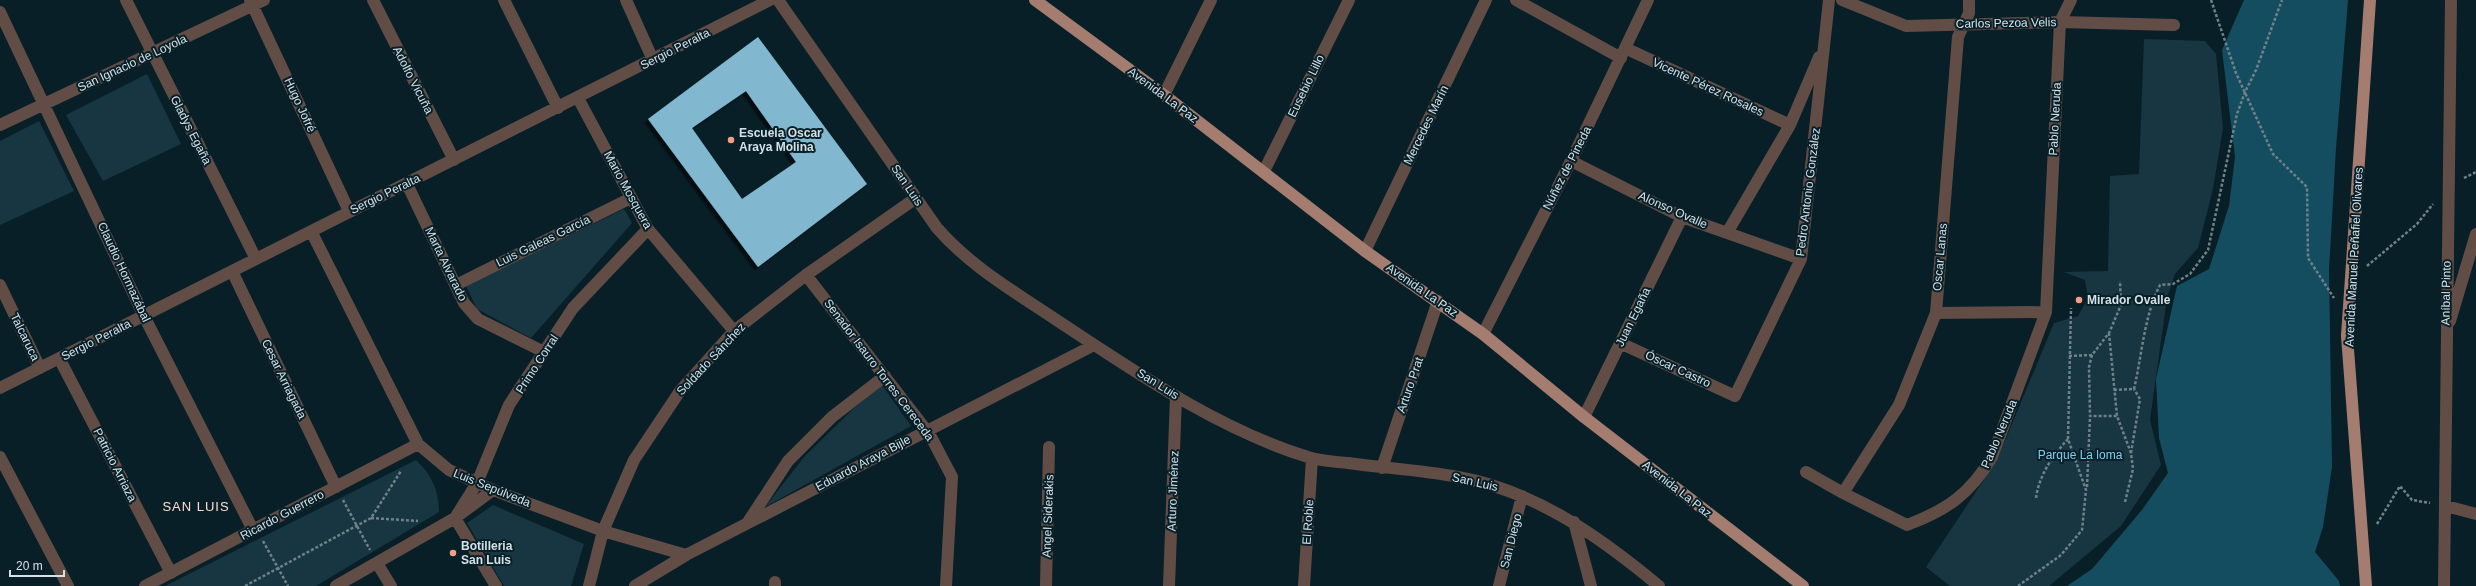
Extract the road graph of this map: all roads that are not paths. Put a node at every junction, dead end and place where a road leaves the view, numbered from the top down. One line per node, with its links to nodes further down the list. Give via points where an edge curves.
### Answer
1 (126, 0): 27 (street, Gladys Egaña)
2 (264, 0): 20 (street, San Ignacio de Loyola)
3 (373, 0): 36 (street, Adolfo Vicuña)
4 (504, 0): 33 (street)
5 (626, 0): 29 (street)
6 (770, 0): 29 (street, Sergio Peralta)
7 (778, 0): 41 (street, San Luis)
8 (1035, 0): 21 (main road, Avenida La Paz)
9 (1211, 0): 30 (street)
10 (1348, 0): 38 (street, Eusebio Lillo)
11 (1486, 0): 48 (street, Mercedes Marín)
12 (1516, 0): 28 (street, Vicente Pérez Rosales)
13 (1648, 0): 28 (street, Núñez de Pineda)
14 (1830, 0): 26 (street, Pedro Antonio González)
15 (1842, 0): 24 (street, Carlos Pezoa Velis, via 1906,26)
16 (1969, 0): 24 (street, Oscar Lanas, via 1969,13)
17 (2071, 0): 23 (street, Pablo Neruda)
18 (2370, 0): 109 (main road, Avenida Manuel Peñafiel Olivares, via 2347,336)
19 (2451, 0): 61 (street, Aníbal Pinto)
20 (251, 3): 27 (street, San Ignacio de Loyola); 42 (street, Hugo Jofré)
21 (1048, 4): 30 (main road, Avenida La Paz)
22 (0, 12): 32 (street, Claudio Hormazábal)
23 (2060, 22): 24 (street, Carlos Pezoa Velis); 25 (street, Carlos Pezoa Velis); 56 (street, Pablo Neruda)
24 (1964, 24): 57 (street, Oscar Lanas, via 1958,37)
25 (2174, 25)
26 (1824, 45): 35 (street, Pedro Antonio González); 50 (street, Pedro Antonio González)
27 (152, 53): 32 (street, San Ignacio de Loyola); 49 (street, Gladys Egaña)
28 (1623, 53): 35 (street, Vicente Pérez Rosales); 37 (street, Núñez de Pineda)
29 (653, 60): 31 (street, Sergio Peralta)
30 (1164, 95): 38 (main road, Avenida La Paz)
31 (578, 98): 33 (street, Sergio Peralta); 40 (street, Mario Mosquera)
32 (45, 104): 34 (street, San Ignacio de Loyola); 58 (street, Claudio Hormazábal)
33 (558, 108): 36 (street, Sergio Peralta)
34 (0, 125)
35 (1790, 125): 46 (street, Pedro Antonio González)
36 (454, 160): 39 (street, Sergio Peralta)
37 (1571, 161): 43 (street, Alonso Ovalle); 60 (street, Núñez de Pineda)
38 (1264, 172): 48 (main road, Avenida La Paz)
39 (407, 184): 42 (street, Sergio Peralta); 54 (street, Marta Alvarado)
40 (631, 198): 44 (street, Mario Mosquera); 54 (street, Luis Galeas García)
41 (916, 198): 52 (street, Soldado Sánchez); 63 (street, San Luis, via 949,241 978,267)
42 (349, 211): 45 (street, Sergio Peralta)
43 (1682, 217): 46 (street, Alonso Ovalle); 62 (street, Juan Egaña)
44 (648, 229): 59 (street, Mario Mosquera); 64 (street, Primo Corral, via 573,308)
45 (311, 231): 49 (street, Sergio Peralta); 73 (street, Luis Sepúlveda)
46 (1728, 233): 50 (street, Alonso Ovalle)
47 (2476, 234): 61 (street)
48 (1366, 251): 55 (main road, Avenida La Paz)
49 (256, 259): 51 (street, Sergio Peralta)
50 (1801, 259): 70 (street, Pedro Antonio González)
51 (232, 271): 58 (street, Sergio Peralta); 80 (street, Cesar Arriagada)
52 (806, 275): 59 (street, Soldado Sánchez); 67 (street, Senador Isauro Torres Cereceda)
53 (0, 285): 66 (street, Talcaruca)
54 (456, 285): 64 (street, Marta Alvarado, via 464,303 478,319)
55 (1438, 302): 60 (main road, Avenida La Paz); 77 (street, Arturo Prat)
56 (2046, 312): 57 (street); 82 (street, Pablo Neruda, via 1992,457 1981,476 1955,502 1938,514 1907,525)
57 (1936, 313): 82 (street, Oscar Lanas, via 1899,405)
58 (144, 316): 65 (street, Sergio Peralta); 89 (street, Claudio Hormazábal)
59 (734, 331): 90 (street, Soldado Sánchez, via 680,391 634,460)
60 (1483, 334): 71 (main road, Avenida La Paz)
61 (2446, 336): 84 (street, Aníbal Pinto)
62 (1620, 343): 70 (street, Óscar Castro); 71 (street, Juan Egaña)
63 (1094, 345): 69 (street, San Luis); 72 (street, Eduardo Araya Bijle)
64 (544, 352): 79 (street, Primo Corral, via 509,405)
65 (60, 358): 66 (street, Sergio Peralta); 93 (street, Patricio Arriaza)
66 (40, 368): 68 (street, Sergio Peralta)
67 (885, 376): 72 (street, Senador Isauro Torres Cereceda); 88 (street, via 832,417 788,461)
68 (0, 388)
69 (1176, 396): 76 (street, San Luis, via 1230,426); 103 (street, Arturo Jiménez)
70 (1735, 396)
71 (1584, 417): 108 (main road, Avenida La Paz)
72 (926, 429): 88 (street, Eduardo Araya Bijle); 101 (street, Senador Isauro Torres Cereceda, via 952,477)
73 (418, 444): 79 (street, Luis Sepúlveda, via 449,470); 80 (street, Ricardo Guerrero)
74 (1049, 447): 102 (street, Angel Siderakis)
75 (0, 457): 94 (street)
76 (1312, 458): 77 (street, San Luis); 104 (street, El Roble)
77 (1382, 468): 83 (street, San Luis, via 1459,477 1510,490)
78 (1806, 472): 82 (street, Pablo Neruda)
79 (477, 483): 81 (street, Luis Sepúlveda); 86 (street, Primo Corral)
80 (336, 487): 89 (street, Ricardo Guerrero)
81 (493, 490): 86 (street, Primo Corral); 90 (street, Luis Sepúlveda)
82 (1843, 493)
83 (1522, 496): 87 (street, San Luis); 105 (street, San Diego)
84 (2446, 506): 85 (street); 110 (street, Aníbal Pinto)
85 (2476, 514)
86 (450, 520): 92 (street, Primo Corral); 98 (street)
87 (1574, 522): 106 (street); 107 (street, San Luis, via 1610,545)
88 (747, 523): 91 (street, Eduardo Araya Bijle)
89 (254, 529): 93 (street, Ricardo Guerrero)
90 (603, 531): 91 (street, Luis Sepúlveda); 99 (street, Soldado Sánchez)
91 (686, 555): 100 (street, Eduardo Araya Bijle)
92 (377, 563): 96 (street, Primo Corral); 97 (street)
93 (171, 573): 95 (street, Ricardo Guerrero)
94 (68, 586)
95 (145, 586)
96 (336, 586)
97 (391, 586)
98 (496, 586)
99 (589, 586)
100 (635, 586)
101 (946, 586)
102 (1046, 586)
103 (1169, 586)
104 (1304, 586)
105 (1499, 586)
106 (1591, 586)
107 (1659, 586)
108 (1804, 586)
109 (2366, 586)
110 (2444, 586)

